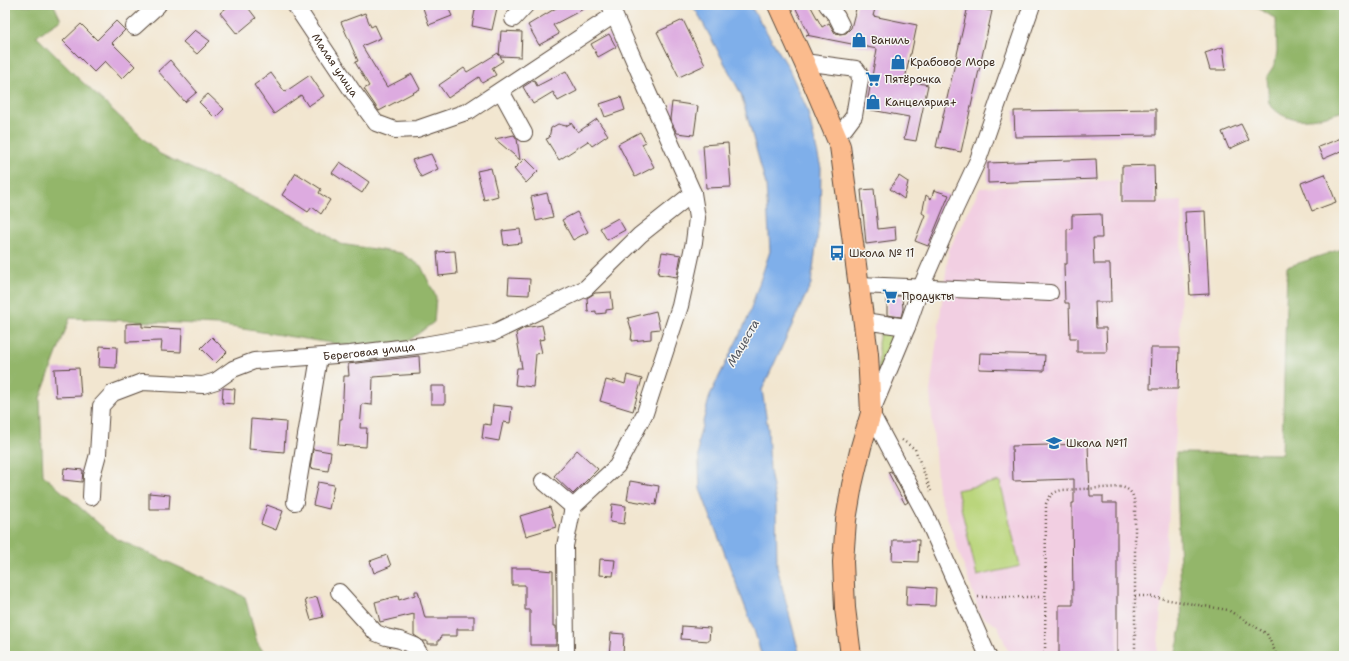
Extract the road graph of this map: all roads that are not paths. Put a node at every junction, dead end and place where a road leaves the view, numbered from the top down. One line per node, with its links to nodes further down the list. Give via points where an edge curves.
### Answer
1 (158, 5): 10 (street)
2 (295, 5): 12 (street, Малая улица, via 376,123 395,130 417,130 469,111)
3 (526, 5): 8 (street)
4 (778, 5): 11 (main road)
5 (827, 5): 9 (street)
6 (1032, 5): 17 (street, via 978,160)
7 (612, 10): 12 (street); 15 (street)
8 (513, 19)
9 (841, 25)
10 (134, 27)
11 (804, 62): 14 (main road); 14 (street, via 856,69 859,73 854,116)
12 (500, 91): 13 (street)
13 (524, 133)
14 (836, 136): 16 (main road, via 844,171)
15 (694, 193): 21 (street, Береговая улица, via 640,235 586,288 493,333 424,345); 26 (street, via 697,218 680,306 645,413 617,466)
16 (858, 285): 17 (street); 19 (main road)
17 (921, 287): 18 (street); 20 (street)
18 (1050, 293)
19 (863, 321): 20 (street); 22 (main road, via 868,354)
20 (908, 327): 22 (street)
21 (319, 357): 24 (street, Береговая улица, via 254,361 203,385 142,382 113,393 101,406 98,454 92,476); 25 (street)
22 (871, 413): 30 (main road, via 852,485 843,562); 31 (street, via 926,516)
23 (544, 481): 26 (street)
24 (91, 497)
25 (295, 502)
26 (573, 507): 29 (street, via 565,546)
27 (339, 592): 28 (street, via 376,633 415,646)
28 (422, 656)
29 (566, 656)
30 (851, 656)
31 (988, 656)

